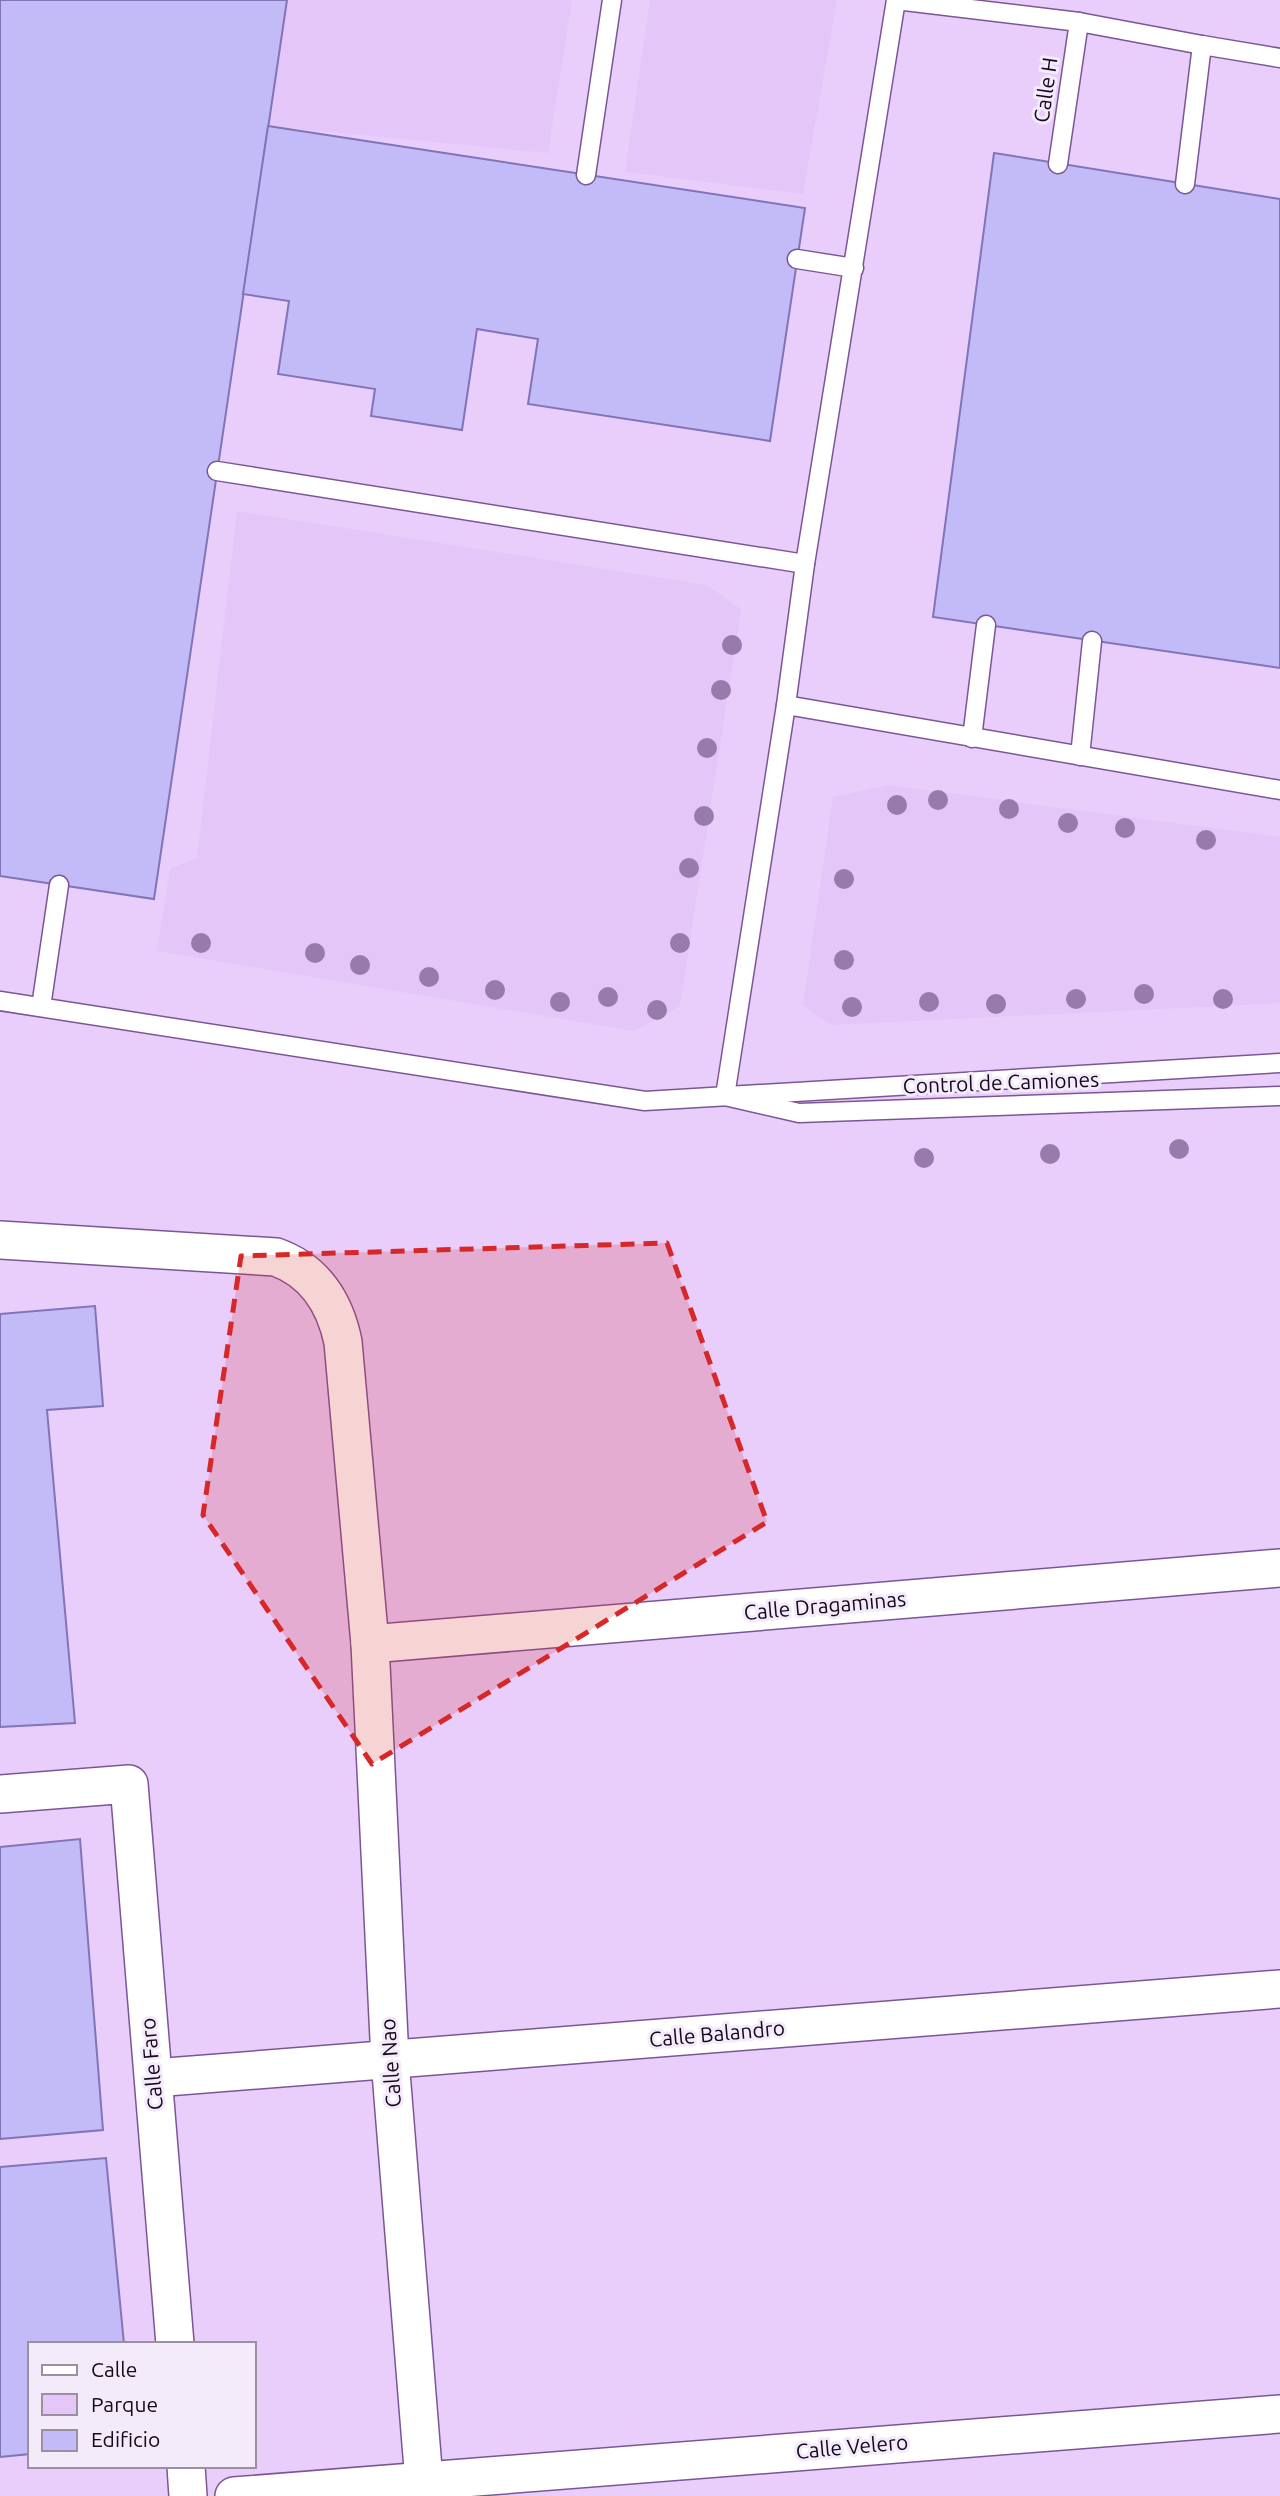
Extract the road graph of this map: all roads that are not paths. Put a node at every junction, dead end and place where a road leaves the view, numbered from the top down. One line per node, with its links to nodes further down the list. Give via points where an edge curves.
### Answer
1 (612, 0): 7 (lane)
2 (896, 0): 3 (lane); 10 (lane)
3 (1079, 22): 4 (lane); 6 (lane, Calle H)
4 (1202, 45): 5 (lane); 8 (lane)
5 (1280, 58)
6 (1058, 164)
7 (586, 175)
8 (1185, 184)
9 (797, 259): 10 (lane)
10 (854, 268): 12 (lane)
11 (218, 471): 12 (lane)
12 (805, 564): 15 (lane)
13 (986, 625): 16 (lane)
14 (1092, 641): 17 (lane)
15 (786, 705): 16 (lane); 23 (lane)
16 (972, 738): 17 (lane)
17 (1080, 756): 18 (lane)
18 (1280, 790)
19 (59, 885): 21 (lane)
20 (0, 1001): 21 (lane)
21 (41, 1007): 23 (lane, via 645,1101)
22 (1280, 1063): 23 (lane)
23 (725, 1096): 24 (lane, Control de Camiones, via 799,1113)
24 (1280, 1096)
25 (0, 1240): 27 (street, Calle Nao, via 276,1256 314,1280 334,1310 344,1342)
26 (1280, 1568): 27 (street, Calle Dragaminas)
27 (370, 1644): 30 (street, Calle Nao)
28 (0, 1794): 31 (street, Calle Faro, via 129,1784)
29 (1280, 1989): 30 (street, Calle Balandro)
30 (390, 2060): 31 (street, Calle Balandro); 35 (street, Calle Nao)
31 (154, 2078): 32 (street, Calle Faro)
32 (176, 2342)
33 (1280, 2414): 35 (street, Calle Velero)
34 (186, 2468): 38 (street)
35 (424, 2481): 36 (street, Calle Velero)
36 (366, 2491): 37 (street, Calle Velero)
37 (312, 2493): 39 (street, Calle Velero)
38 (188, 2496)
39 (234, 2496)

